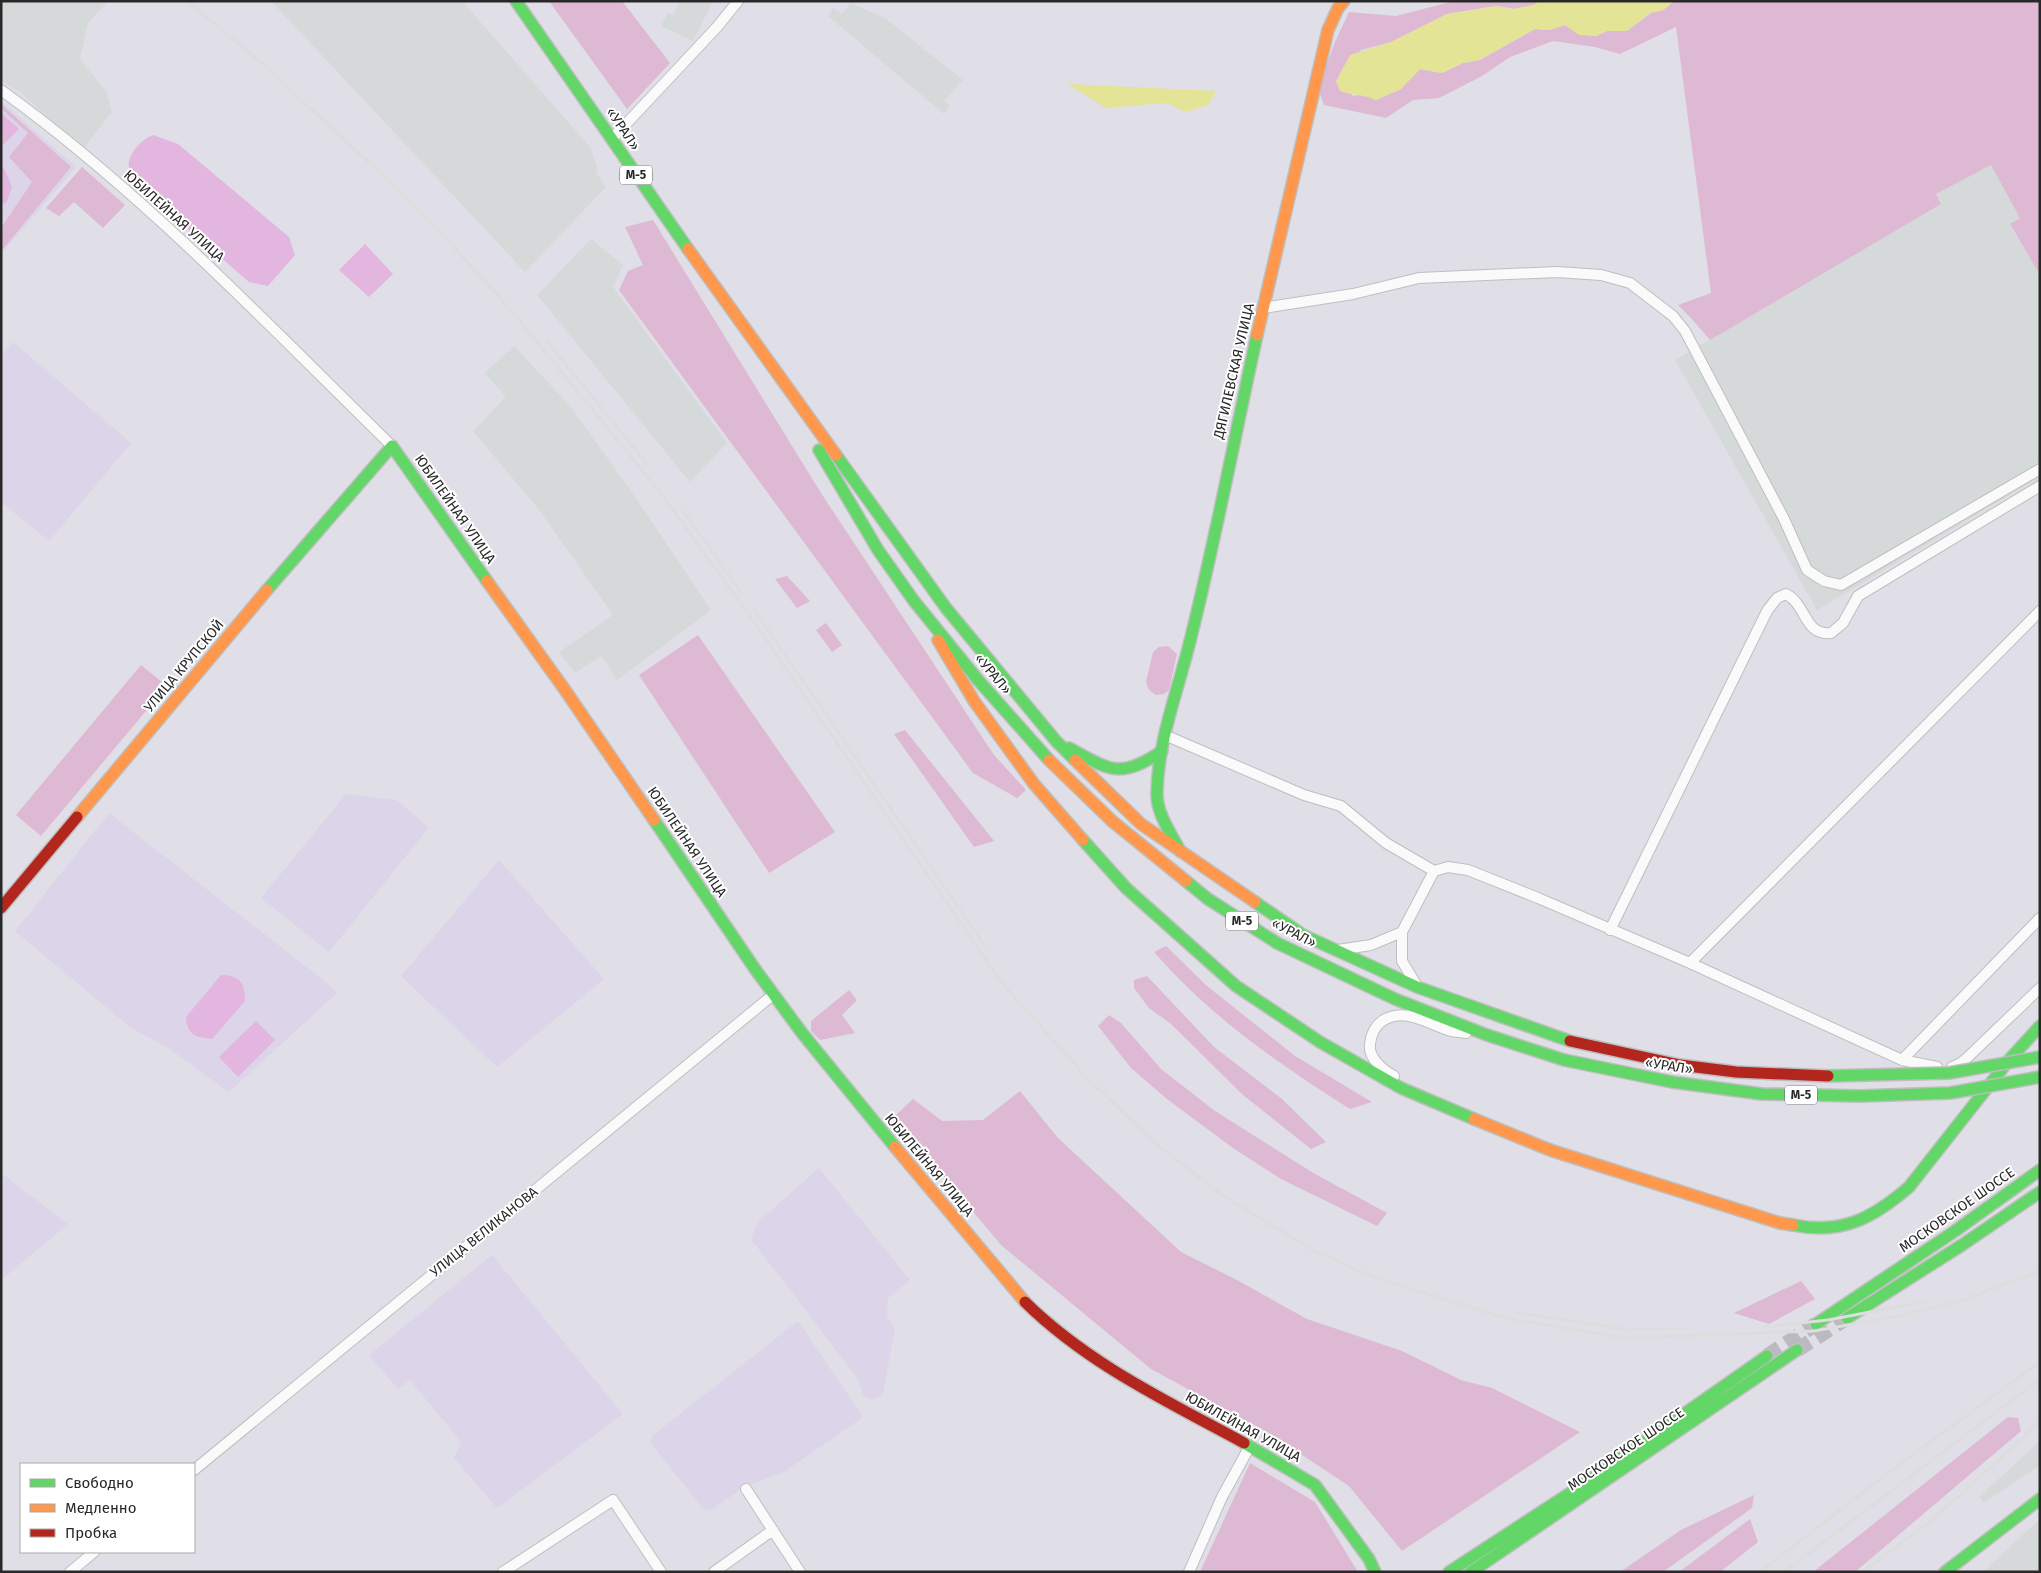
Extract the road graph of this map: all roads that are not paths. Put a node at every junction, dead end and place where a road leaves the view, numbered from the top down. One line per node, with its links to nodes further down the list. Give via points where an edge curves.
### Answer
1 (516, 1): 5 (main road, «УРАЛ» / М-5)
2 (738, 1): 5 (street)
3 (1338, 3): 6 (main road, ДЯГИЛЕВСКАЯ УЛИЦА, via 1328,30)
4 (1, 90): 8 (street, ЮБИЛЕЙНАЯ УЛИЦА, via 138,202 259,314)
5 (612, 139): 7 (main road, «УРАЛ» / М-5)
6 (1263, 308): 9 (street, via 1353,294 1420,278 1557,272 1601,275 1630,283 1673,316 1685,331 1784,519 1807,570 1824,581 1841,585); 13 (main road, ДЯГИЛЕВСКАЯ УЛИЦА)
7 (758, 347): 11 (main road, «УРАЛ» / М-5, via 878,550); 14 (main road, «УРАЛ» / М-5, via 946,608)
8 (392, 446): 18 (main road, УЛИЦА КРУПСКОЙ, via 272,583); 26 (main road, ЮБИЛЕЙНАЯ УЛИЦА)
9 (2040, 468)
10 (2040, 486): 20 (street, via 1858,596 1843,623 1832,633 1817,632 1794,598 1786,594 1777,598 1767,611)
11 (914, 601): 28 (main road, «УРАЛ» / М-5, via 1035,746 1112,820 1208,899 1277,943 1395,999); 32 (main road, via 974,701 1034,784 1126,888 1236,986 1320,1042 1401,1088)
12 (2040, 611): 23 (street)
13 (1167, 736): 15 (main road, ДЯГИЛЕВСКАЯ УЛИЦА); 17 (street, via 1304,795 1341,806 1386,843)
14 (1056, 741): 15 (main road, via 1106,769 1121,771 1135,768); 16 (main road, «УРАЛ» / М-5, via 1141,824)
15 (1162, 751): 16 (main road, ДЯГИЛЕВСКАЯ УЛИЦА, via 1158,808)
16 (1181, 851): 22 (main road, «УРАЛ» / М-5, via 1303,935)
17 (1434, 871): 20 (street, via 1448,867 1468,870); 21 (street)
18 (1, 908)
19 (2040, 918): 30 (street)
20 (1610, 930): 23 (street)
21 (1402, 932): 22 (street, via 1371,945); 24 (street, via 1402,961)
22 (1338, 950): 24 (main road, «УРАЛ» / М-5)
23 (1690, 963): 30 (street)
24 (1417, 987): 29 (main road, «УРАЛ» / М-5, bridge, via 1570,1040 1680,1064 1736,1072 1810,1076 1948,1073)
25 (2040, 988): 30 (street, via 1954,1067)
26 (774, 994): 39 (main road, ЮБИЛЕЙНАЯ УЛИЦА, via 874,1122 1036,1314 1123,1378); 40 (street, УЛИЦА ВЕЛИКАНОВА)
27 (2040, 1026): 32 (main road, via 2009,1060 1909,1187 1872,1216 1831,1227 1802,1228 1780,1223 1599,1166 1515,1137)
28 (1487, 1035): 31 (main road, «УРАЛ» / М-5, bridge, via 1564,1060 1672,1082 1762,1094 1860,1096 1950,1093); 32 (street, via 1452,1031 1398,1014 1378,1024 1371,1035 1369,1048 1374,1060 1384,1071)
29 (2040, 1058)
30 (1902, 1060)
31 (2040, 1078)
32 (1419, 1094)
33 (2040, 1170): 36 (main road, МОСКОВСКОЕ ШОССЕ)
34 (2040, 1192): 35 (main road)
35 (1847, 1318)
36 (1816, 1324)
37 (1797, 1350): 53 (main road, МОСКОВСКОЕ ШОССЕ)
38 (1768, 1356): 52 (main road, МОСКОВСКОЕ ШОССЕ, via 1581,1486)
39 (1250, 1446): 50 (street, via 1222,1497); 51 (main road, ЮБИЛЕЙНАЯ УЛИЦА, via 1315,1485)
40 (195, 1469)
41 (746, 1489): 43 (street)
42 (2040, 1499): 54 (main road)
43 (773, 1530): 48 (street); 49 (street)
44 (93, 1553): 45 (street)
45 (70, 1572)
46 (503, 1572): 47 (street, via 613,1500)
47 (661, 1572)
48 (714, 1572)
49 (800, 1572)
50 (1189, 1572)
51 (1375, 1572)
52 (1449, 1572)
53 (1472, 1572)
54 (1944, 1572)

